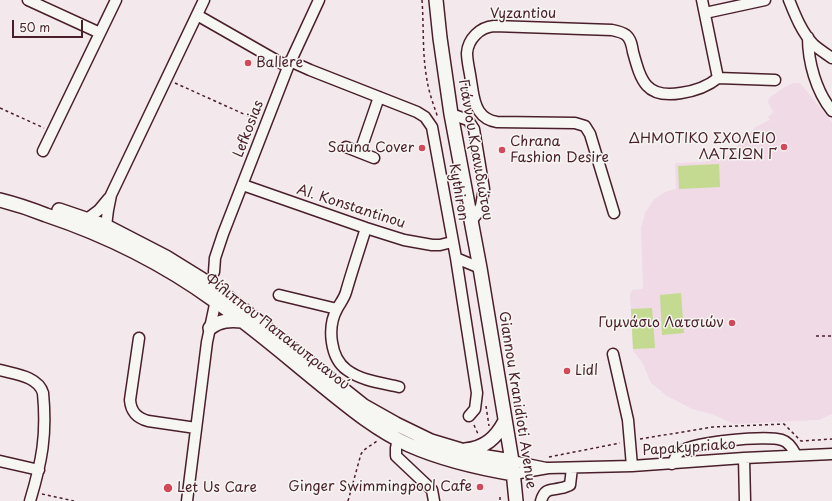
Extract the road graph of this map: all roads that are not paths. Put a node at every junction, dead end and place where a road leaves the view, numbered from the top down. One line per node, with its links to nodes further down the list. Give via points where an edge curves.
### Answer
1 (28, 0): 11 (street)
2 (116, 0): 11 (street)
3 (204, 0): 10 (street)
4 (319, 0): 14 (street, Lefkosias)
5 (436, 0): 19 (main road, Γιάννου Κρανιδιώτου)
6 (702, 0): 9 (street)
7 (765, 0): 9 (street)
8 (789, 0): 12 (street)
9 (705, 13): 15 (street)
10 (197, 15): 14 (street, Kythiron); 26 (street)
11 (100, 33): 21 (street)
12 (808, 37): 13 (street); 18 (street, via 809,58 813,71)
13 (832, 58)
14 (289, 64): 17 (street, Kythiron); 24 (street, Lefkosias)
15 (718, 78): 16 (street); 28 (street, Vyzantiou, via 689,92 655,92 641,78 629,38 612,30 494,26 484,28 474,36 468,48 468,57 474,101 480,112 489,120 497,122 579,123 585,126 590,134)
16 (775, 80)
17 (379, 97): 22 (street); 33 (street, Kythiron, via 422,114 432,127)
18 (832, 111)
19 (451, 114): 30 (main road, Γιάννου Κρανιδιώτου); 30 (street, via 468,120 474,129 484,189 481,206)
20 (346, 147): 22 (street)
21 (43, 151)
22 (360, 152): 23 (street)
23 (374, 158)
24 (243, 185): 32 (street, Al. Konstantinou); 36 (street, Lefkosias, via 215,258)
25 (0, 191): 29 (main road, Φίλιππου Παπακυπριανού)
26 (111, 195): 29 (street, via 99,210); 31 (street)
27 (0, 200): 36 (main road, Φίλιππου Παπακυπριανού, via 69,222)
28 (614, 213)
29 (87, 219): 31 (main road, Φίλιππου Παπακυπριανού)
30 (471, 221): 35 (main road, Γιάννου Κρανιδιώτου)
31 (106, 226): 36 (main road, Φίλιππου Παπακυπριανού, via 166,257)
32 (366, 228): 33 (street, Al. Konstantinou, via 424,244 440,245); 39 (street, via 345,295)
33 (452, 242): 34 (street, Kythiron)
34 (456, 258): 35 (street); 47 (street, Kythiron, via 477,393 475,409)
35 (480, 268): 38 (main road, Γιάννου Κρανιδιώτου)
36 (213, 288): 40 (main road, Φίλιππου Παπακυπριανού); 41 (street, Lefkosias); 43 (street, Lefkosias); 51 (main road, Φίλιππου Παπακυπριανού, via 364,406 414,434)
37 (280, 295): 39 (street)
38 (485, 304): 48 (main road, Giannou Kranidioti Avenue)
39 (337, 309): 46 (street, via 332,337 335,355 340,364 363,378)
40 (242, 321): 41 (main road, via 223,321); 50 (main road, Φίλιππου Παπακυπριανού, via 358,414)
41 (210, 328): 43 (street, Lefkosias)
42 (139, 338): 49 (street, via 130,400 135,414 148,422)
43 (207, 342): 49 (street, Lefkosias)
44 (613, 354): 58 (street, via 628,420)
45 (0, 370): 61 (street, via 35,381 41,388 44,435)
46 (399, 387)
47 (469, 416)
48 (505, 421): 51 (main road, via 489,442 477,448); 56 (main road, Giannou Kranidioti Avenue)
49 (196, 428): 64 (street, Lefkosias)
50 (393, 436): 62 (main road, Φίλιππου Παπακυπριανού, via 428,453 461,464); 65 (street, via 396,456 432,490)
51 (461, 450): 56 (main road, Φίλιππου Παπακυπριανού)
52 (832, 454): 53 (street, Papakypriako)
53 (796, 455): 54 (street, Papakypriako); 57 (street, via 784,440 769,438 723,441 687,449 679,453)
54 (744, 458): 57 (street, Papakypriako); 68 (street)
55 (0, 461): 61 (street)
56 (512, 461): 59 (street, Papakypriako); 62 (main road, Giannou Kranidioti Avenue)
57 (672, 464): 58 (street, Papakypriako)
58 (632, 466): 60 (street, Papakypriako)
59 (548, 468): 60 (street, Papakypriako); 62 (street, Papakypriako)
60 (572, 468): 67 (street, via 570,485 551,489)
61 (38, 470): 63 (street)
62 (514, 474): 66 (main road, Giannou Kranidioti Avenue)
63 (31, 497)
64 (187, 501)
65 (434, 501)
66 (516, 501)
67 (541, 501)
68 (745, 501)

